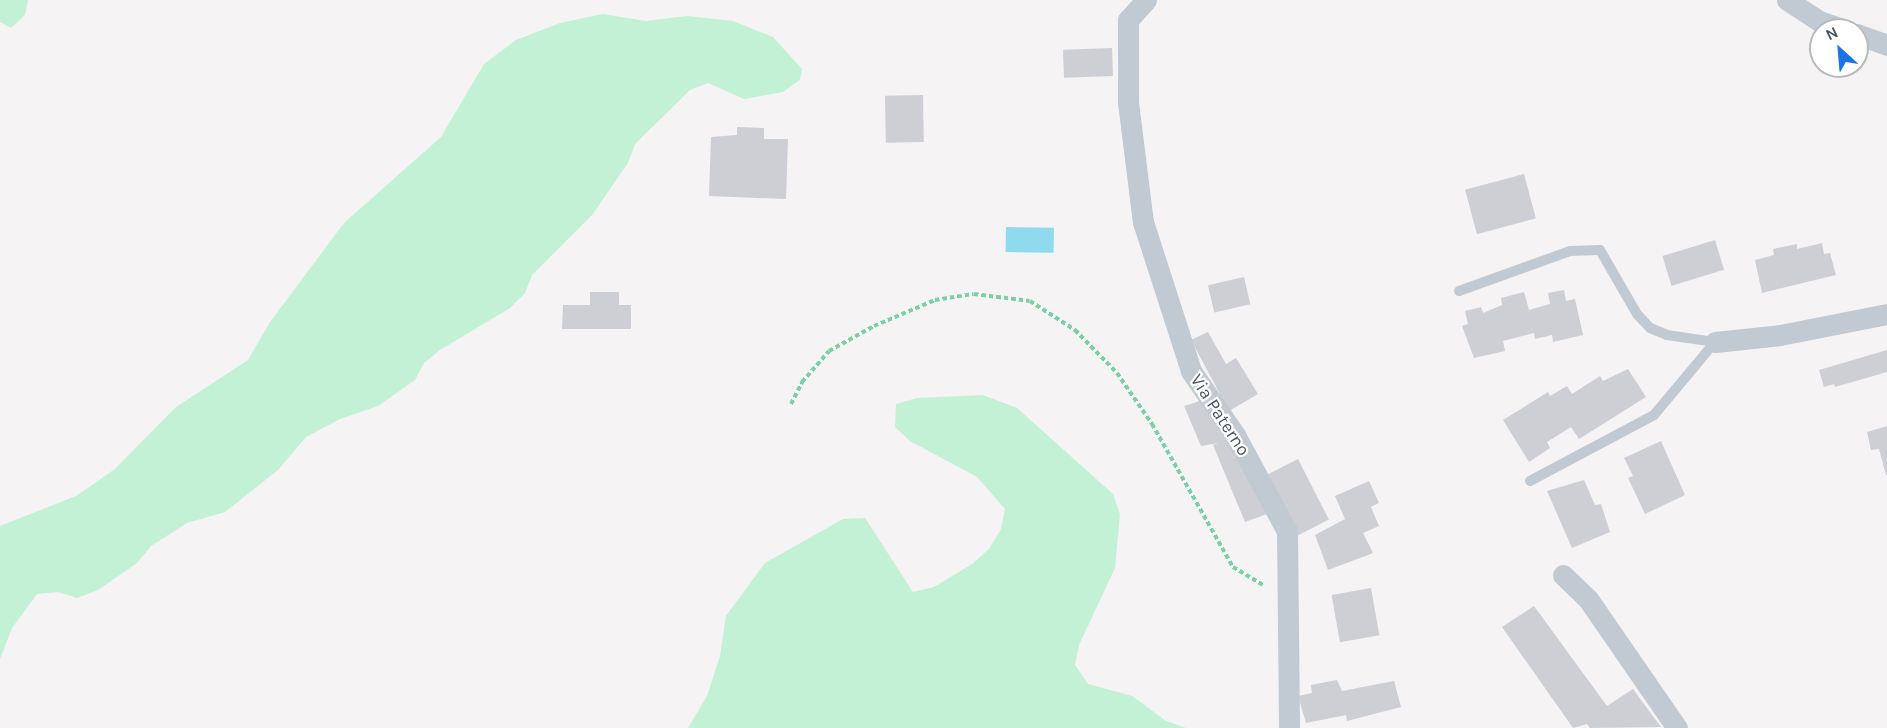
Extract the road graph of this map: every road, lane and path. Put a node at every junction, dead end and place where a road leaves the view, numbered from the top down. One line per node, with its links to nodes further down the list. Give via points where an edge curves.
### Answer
1 (1146, 0): 12 (street, Via Paterno, via 1128,20 1128,102 1143,222 1191,371 1235,435 1287,531)
2 (1786, 0): 3 (street)
3 (1814, 18)
4 (1869, 38): 5 (street)
5 (1887, 45)
6 (1459, 291): 8 (lane, via 1570,251 1600,250 1637,315 1650,328 1667,335)
7 (1887, 314): 8 (street, via 1780,335)
8 (1715, 342): 10 (lane, via 1654,415)
9 (791, 404): 12 (path, via 802,382 829,351 934,300 974,294 1030,301 1075,330 1117,373 1152,424 1233,567 1263,585)
10 (1530, 481)
11 (1563, 575): 14 (street, via 1588,599)
12 (1290, 591): 13 (street, Via Paterno)
13 (1289, 728)
14 (1677, 728)

